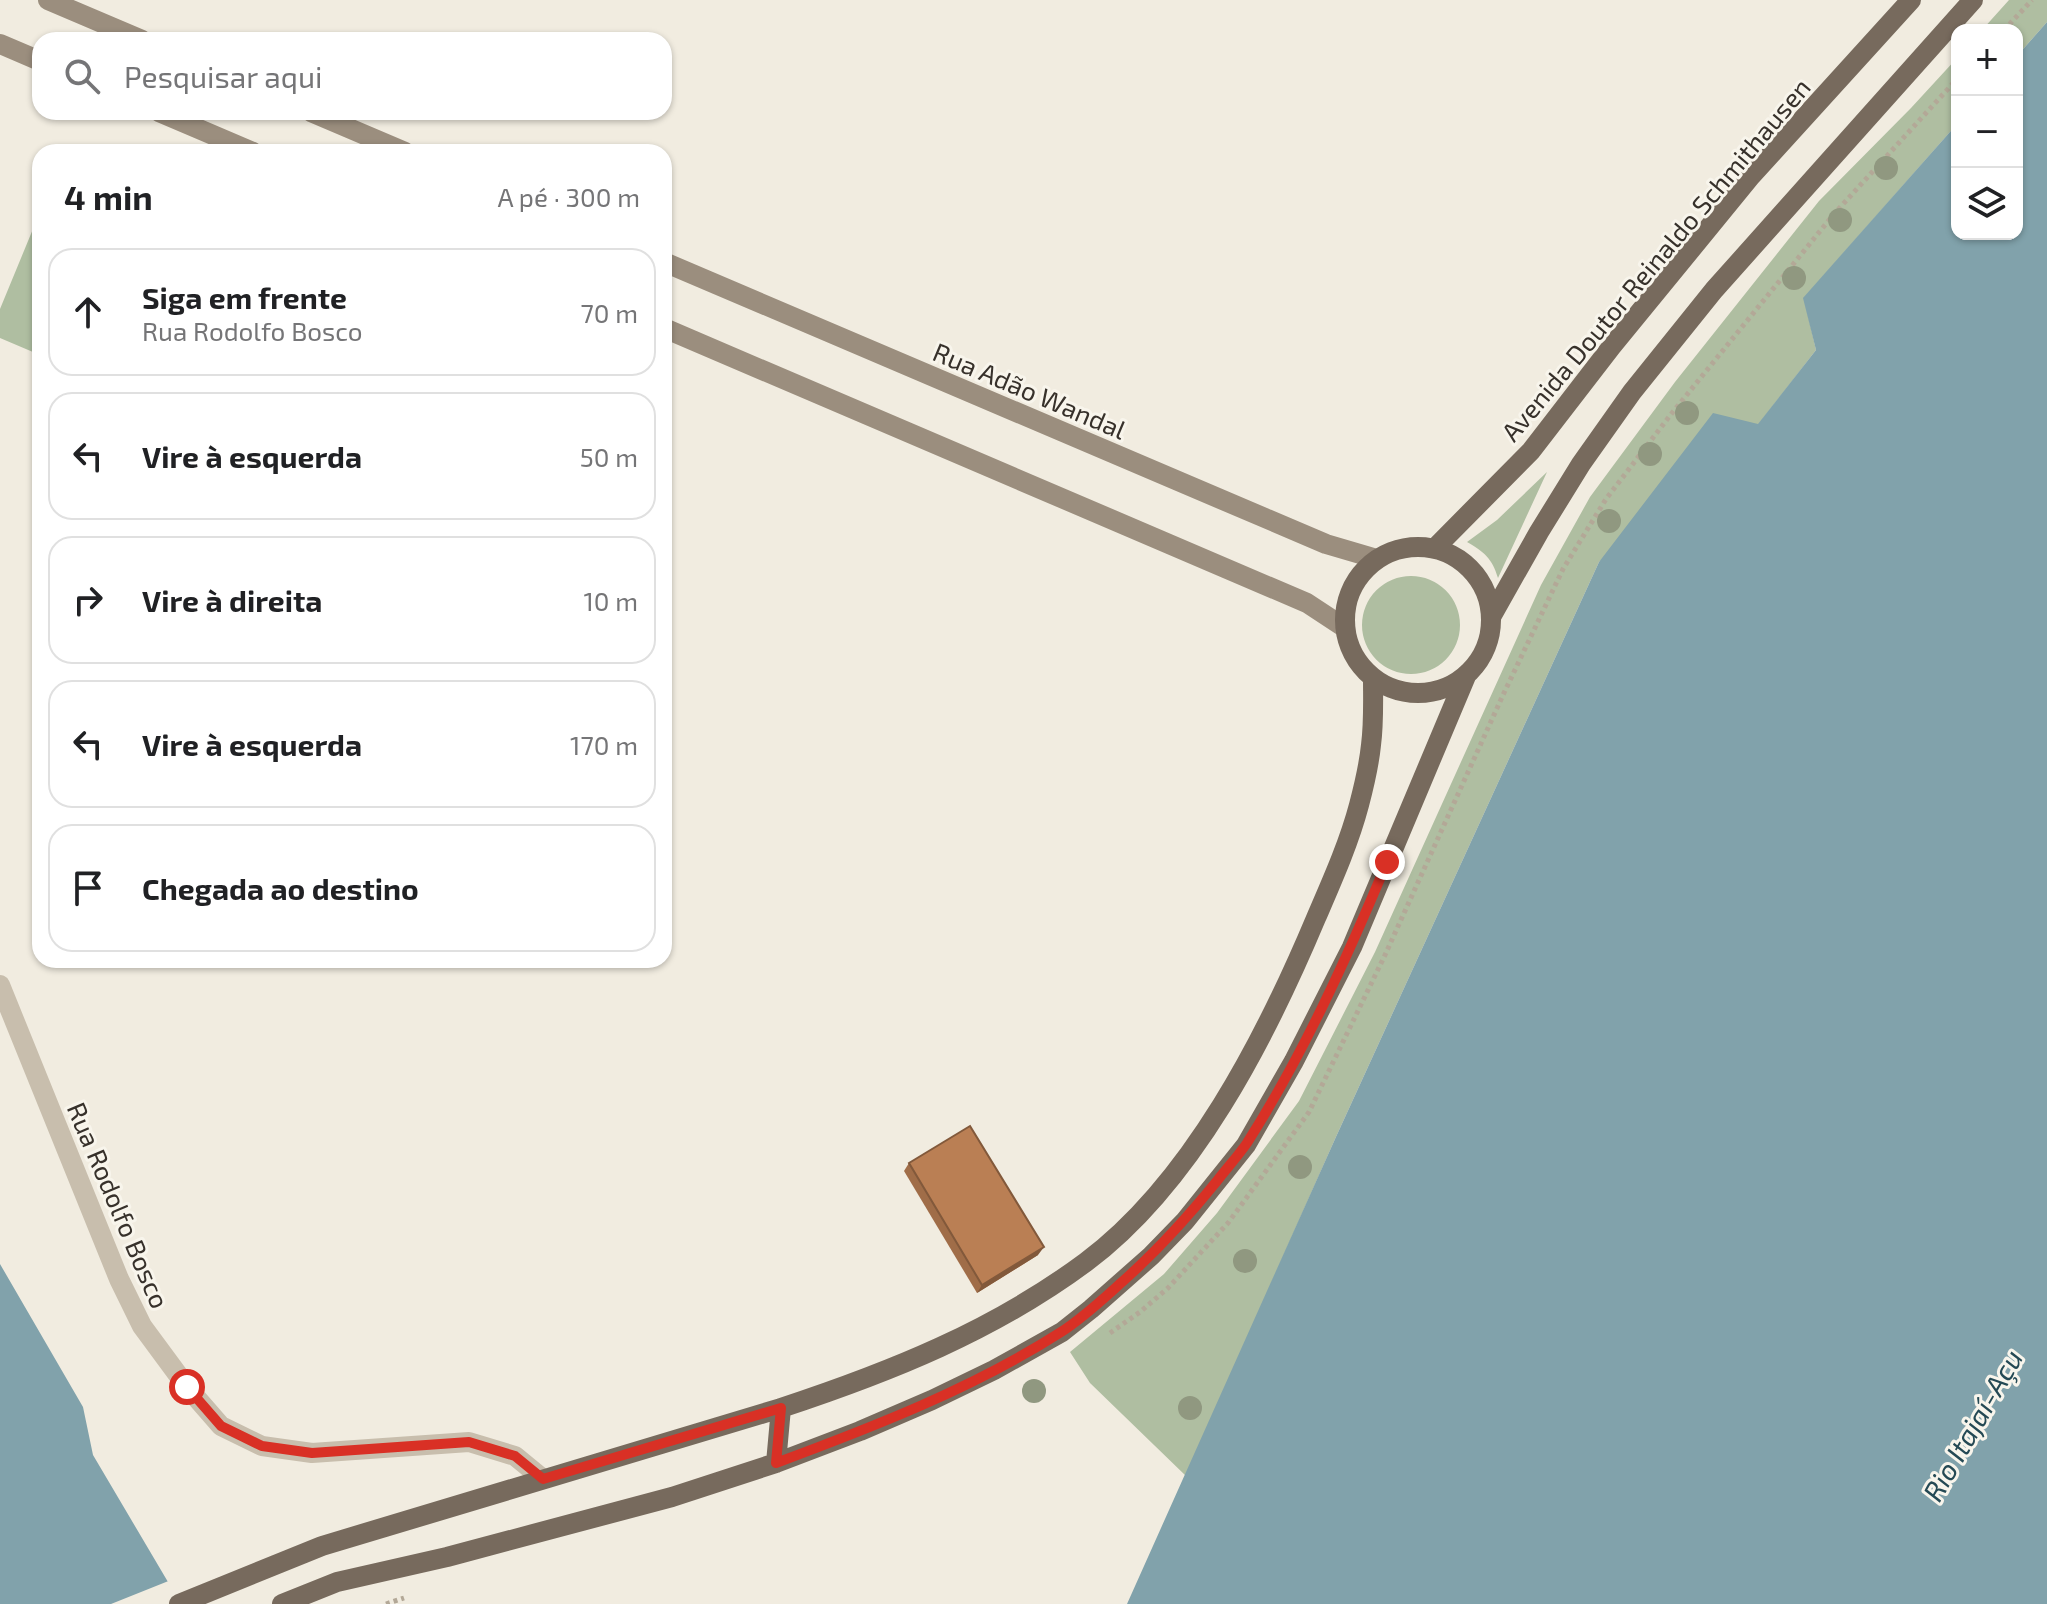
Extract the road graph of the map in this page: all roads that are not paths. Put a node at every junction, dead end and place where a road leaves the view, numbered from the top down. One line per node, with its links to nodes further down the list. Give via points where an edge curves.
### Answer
1 (48, 0): 4 (main road)
2 (1911, 0): 13 (main road, Avenida Doutor Reinaldo Schmithausen, via 1751,176 1531,451)
3 (1973, 0): 15 (main road, via 1714,290 1632,392 1581,464)
4 (123, 32)
5 (0, 44): 6 (main road)
6 (32, 58)
7 (178, 120): 9 (main road)
8 (330, 120): 10 (main road)
9 (234, 144)
10 (386, 144)
11 (672, 265): 14 (main road, Rua Adão Wandal, via 1326,544)
12 (672, 331): 16 (main road, via 1307,603)
13 (1435, 548): 14 (main road, via 1395,550); 15 (main road, via 1453,555 1480,580)
14 (1377, 559): 16 (main road, via 1351,589)
15 (1491, 617): 17 (main road, via 1489,639)
16 (1345, 628): 18 (main road, via 1360,665)
17 (1466, 676): 18 (main road, via 1430,693 1391,689); 21 (main road, via 1352,947 1294,1061 1246,1145 1185,1221 1062,1332 932,1400)
18 (1373, 678): 20 (main road, via 1371,746 1359,806 1333,878 1293,974 1257,1042 1214,1117 1164,1188 1116,1237 1042,1293 905,1364)
19 (0, 985): 22 (street, Rua Rodolfo Bosco, via 142,1326 221,1426 262,1446 312,1453 469,1442 515,1456)
20 (781, 1408): 21 (main road); 22 (main road)
21 (776, 1463): 24 (main road, via 672,1497 337,1582)
22 (543, 1479): 23 (main road, via 322,1546)
23 (179, 1604)
24 (282, 1604)

